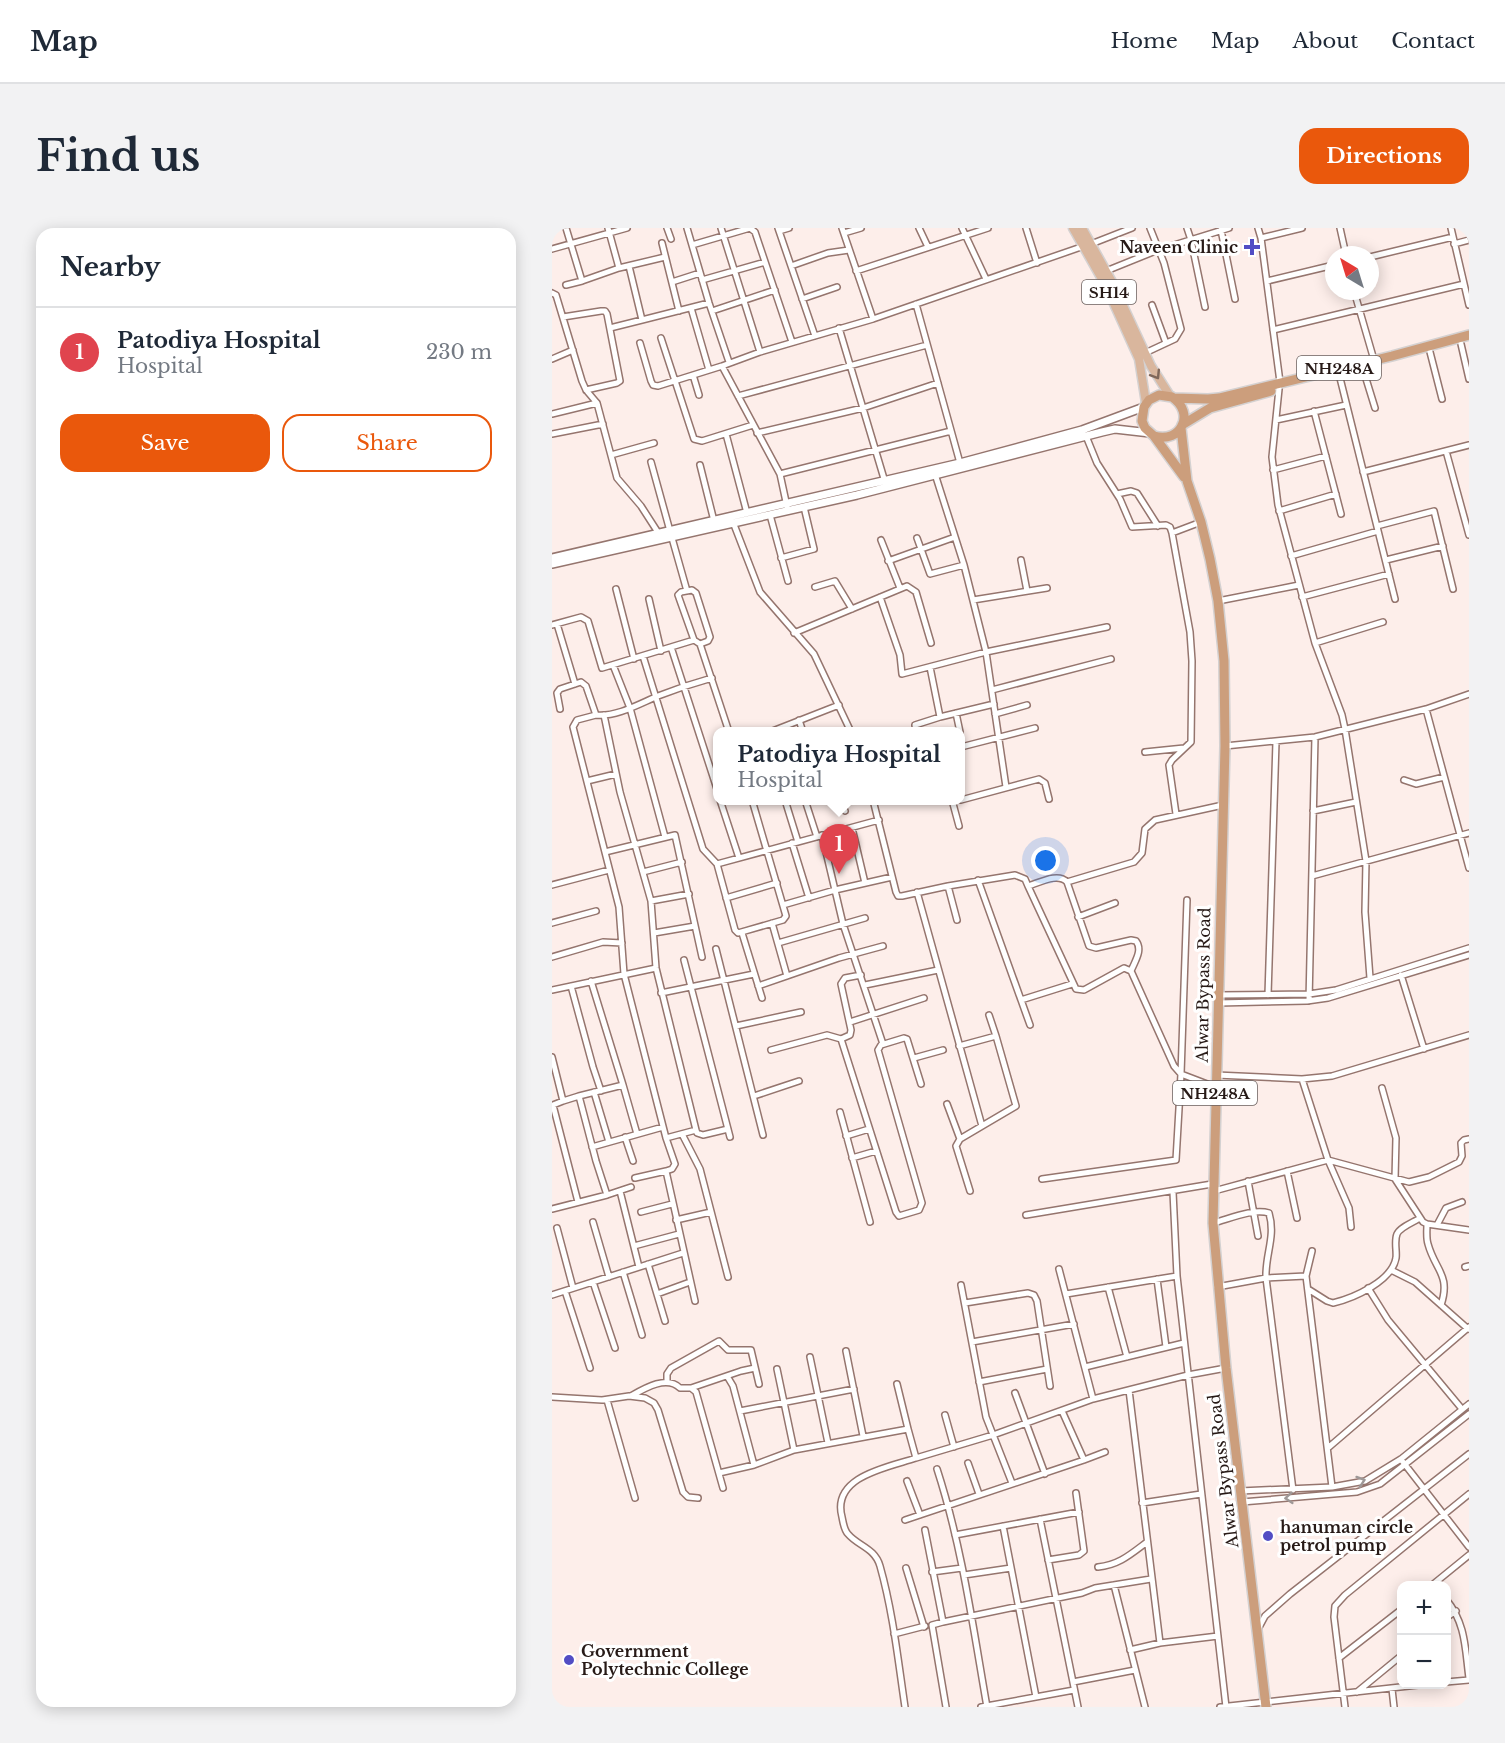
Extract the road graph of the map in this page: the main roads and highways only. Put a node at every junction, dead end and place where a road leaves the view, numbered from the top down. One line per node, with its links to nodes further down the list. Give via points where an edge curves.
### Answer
1 (1073, 228): 3 (main road, SH14)
2 (1082, 228): 3 (main road, SH14)
3 (1088, 245): 6 (main road, SH14); 6 (main road, SH14, via 1106,271)
4 (1469, 335): 7 (highway, NH248A)
5 (1465, 343): 7 (highway, NH248A)
6 (1142, 356): 8 (main road, SH14, one-way to 8); 9 (main road, SH14)
7 (1280, 386): 8 (highway, NH248A, via 1208,399); 10 (highway, NH248A, via 1210,408)
8 (1172, 397): 9 (highway, NH248A, via 1155,396); 10 (highway, NH248A, via 1183,408)
9 (1145, 405): 11 (highway, NH248A, via 1142,421)
10 (1181, 427): 11 (highway, NH248A, via 1164,438); 12 (highway, NH248A)
11 (1152, 434): 12 (highway, NH248A)
12 (1187, 481): 13 (highway, Alwar Bypass Road / NH248A, via 1201,522 1218,601 1224,661 1213,1223 1217,1287)
13 (1266, 1705)

